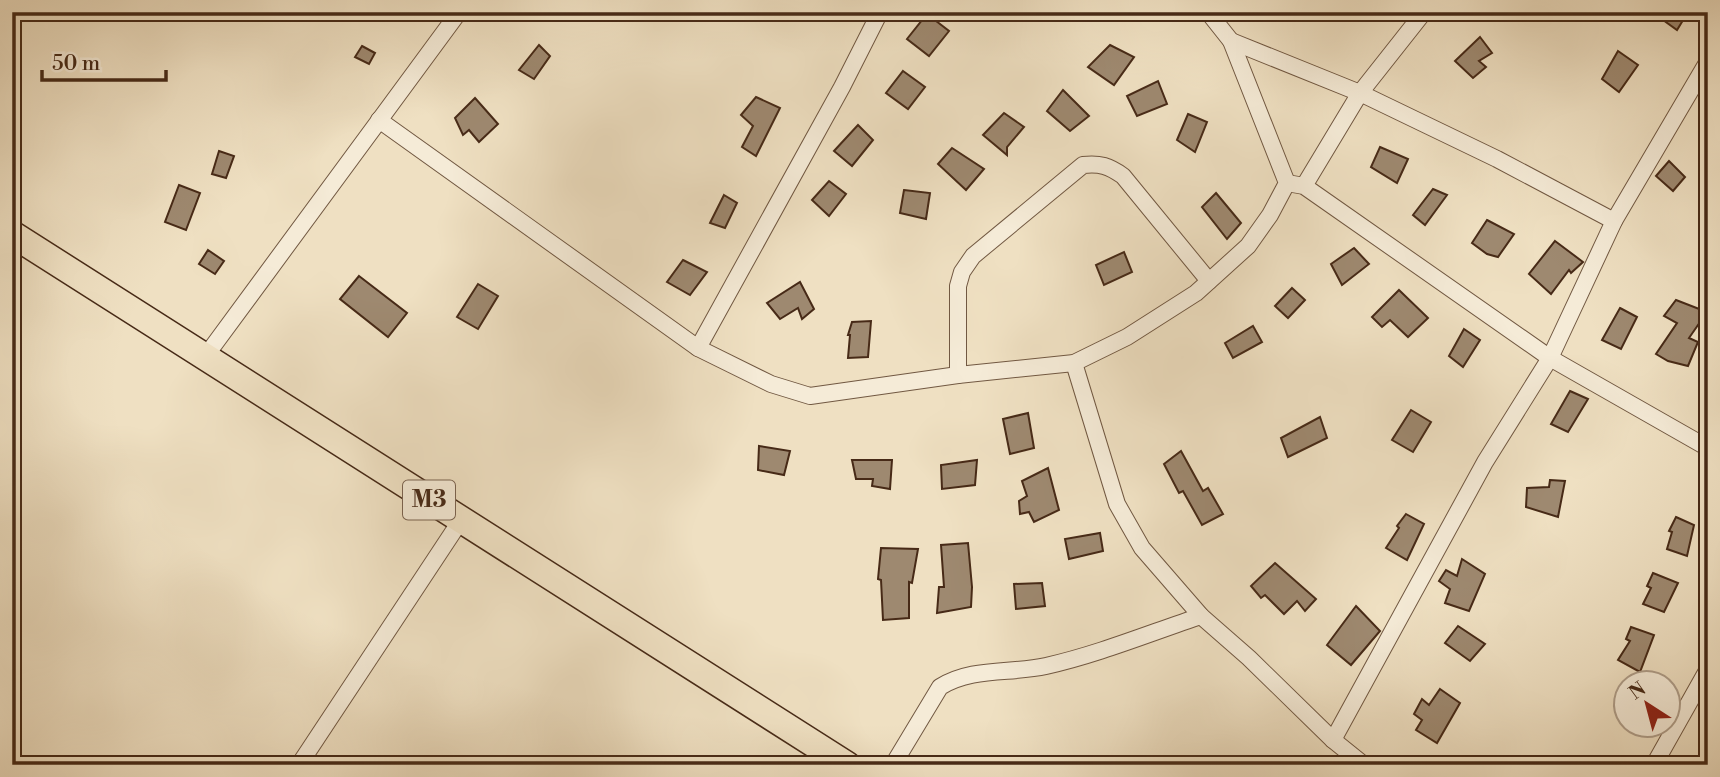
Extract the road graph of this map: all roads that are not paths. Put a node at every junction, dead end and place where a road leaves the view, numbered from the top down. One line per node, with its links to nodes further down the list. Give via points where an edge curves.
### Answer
1 (459, 12): 8 (street)
2 (880, 12): 14 (street)
3 (1208, 12): 5 (street)
4 (1424, 12): 7 (street)
5 (1231, 41): 7 (street); 9 (street)
6 (1708, 61): 11 (street)
7 (1360, 93): 10 (street); 11 (street)
8 (379, 120): 14 (street); 15 (street)
9 (1287, 183): 10 (street); 13 (street, via 1248,246)
10 (1304, 186): 16 (street)
11 (1614, 221): 16 (street)
12 (12, 234): 15 (main road, M3)
13 (1209, 281): 17 (street, via 1127,337); 18 (street, via 1123,176 1097,163 1083,165 973,256 962,272)
14 (698, 348): 18 (street, via 771,384 810,396)
15 (205, 357): 20 (main road, M3)
16 (1550, 358): 19 (street); 23 (street, via 1485,462)
17 (1074, 363): 18 (street); 21 (street, via 1117,504 1142,548)
18 (958, 375)
19 (1708, 448)
20 (460, 520): 25 (street); 26 (main road, M3)
21 (1201, 616): 23 (street); 27 (street, via 1087,655 952,680 940,687)
22 (1708, 669): 24 (street)
23 (1333, 740): 28 (street)
24 (1660, 763)
25 (299, 765)
26 (847, 765)
27 (893, 765)
28 (1364, 765)

